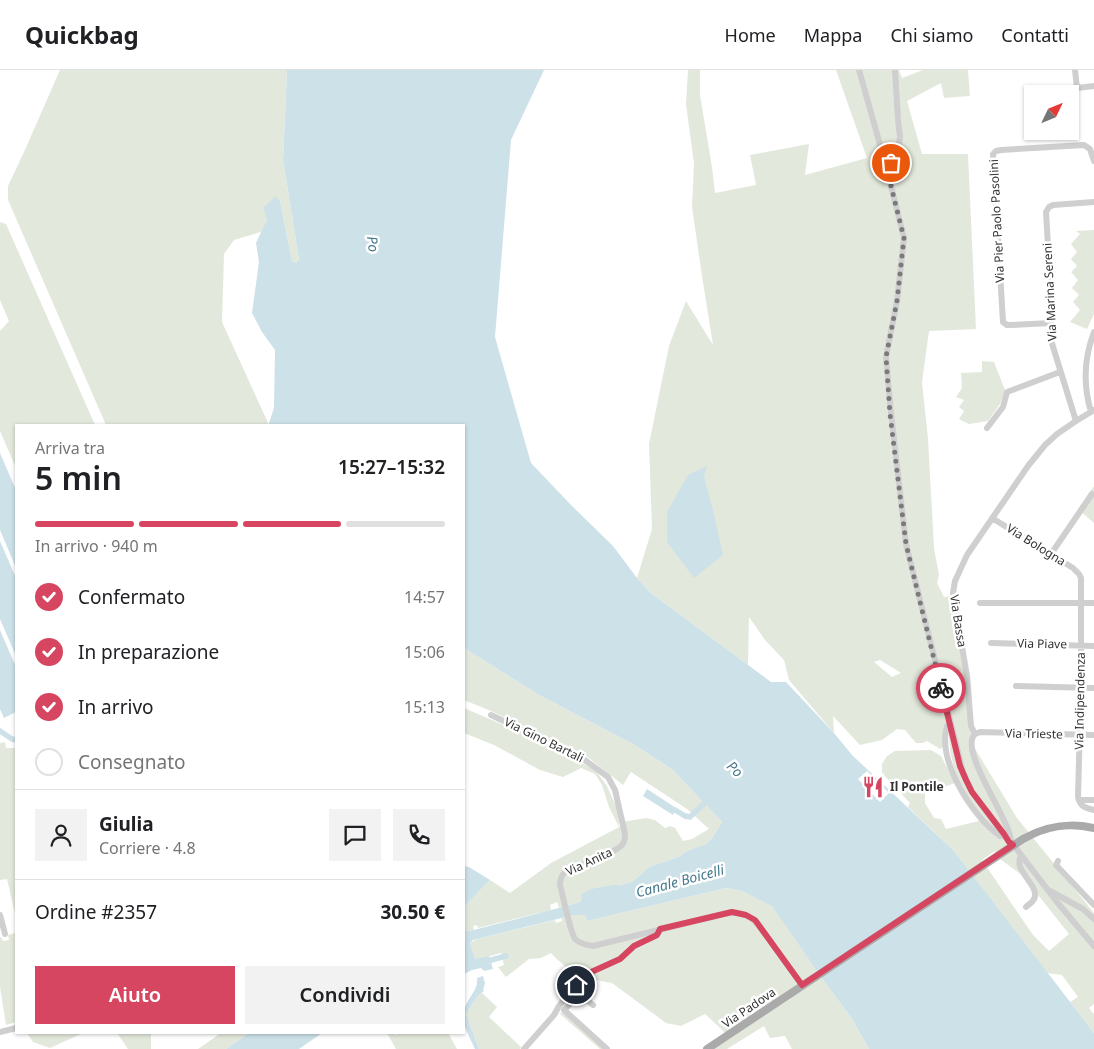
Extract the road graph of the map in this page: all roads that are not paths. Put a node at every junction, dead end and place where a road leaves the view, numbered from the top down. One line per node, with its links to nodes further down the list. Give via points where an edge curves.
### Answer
1 (859, 70): 6 (street)
2 (895, 70): 6 (street, via 900,137 895,157)
3 (1075, 70): 4 (street, via 1076,88)
4 (1094, 86)
5 (1094, 161): 8 (street, Via Pier Paolo Pasolini, via 1084,145 1001,150 994,154 1003,322 1009,325)
6 (886, 166): 28 (street, via 904,238 897,301 886,357 893,432 906,544)
7 (1094, 202): 8 (street, Via Marina Sereni, via 1053,205 1047,209)
8 (1051, 322): 11 (street, Via Marina Sereni, via 1050,337)
9 (1094, 332): 10 (street)
10 (1092, 341): 12 (street, via 1085,378)
11 (1060, 372): 13 (street, Via Marina Sereni); 14 (street, via 1007,392 1003,407)
12 (1092, 411): 13 (street, Via Bassa)
13 (1076, 421): 16 (street, Via Bassa, via 1042,448)
14 (987, 428)
15 (1092, 494): 17 (street)
16 (992, 518): 17 (street, Via Bologna); 29 (street, Via Bassa, via 967,555 954,590 971,726)
17 (1051, 554): 19 (street, Via Bologna, via 1079,574)
18 (980, 603): 19 (street)
19 (1082, 603): 20 (street); 22 (street, Via Indipendenza)
20 (1094, 603)
21 (991, 643): 22 (street, Via Piave)
22 (1081, 645): 23 (street, Via Piave); 25 (street, Via Indipendenza)
23 (1094, 646)
24 (1016, 686): 25 (street)
25 (1081, 688): 26 (street); 30 (street, Via Indipendenza)
26 (1094, 688)
27 (491, 715): 32 (street, Via Gino Bartali, via 582,758 608,777)
28 (950, 725): 37 (street, via 966,780); 39 (street, via 946,730 947,752 959,786 989,826 1000,836)
29 (975, 734): 30 (street, Via Trieste); 36 (street, Via Bassa, via 972,737 974,756)
30 (1080, 735): 31 (street, Via Trieste); 33 (street, Via Indipendenza)
31 (1094, 735)
32 (616, 790): 48 (street, Via Anita, via 625,838 621,846 564,872 560,882 573,935 588,946 594,946)
33 (1079, 800): 34 (street); 35 (street, via 1083,807)
34 (1094, 800)
35 (1094, 810)
36 (1001, 815): 37 (street, via 1002,824); 39 (street, Via Bassa)
37 (998, 827): 39 (street)
38 (1094, 828): 40 (main road, Via Padova, via 1056,826)
39 (1006, 832): 40 (street)
40 (1012, 843): 41 (street); 51 (main road, Via Padova)
41 (1021, 856): 43 (street); 45 (street, via 1019,864 1035,896)
42 (1058, 861): 44 (street, via 1056,865)
43 (1047, 889): 47 (street); 50 (street)
44 (1094, 905)
45 (1026, 907)
46 (0, 915): 49 (street)
47 (1094, 918)
48 (660, 929): 51 (street, Via Anita, via 728,912 746,915 755,920); 53 (street, via 657,935 634,946 620,959 589,973 576,985)
49 (5, 934)
50 (1094, 946)
51 (802, 985): 58 (main road, Via Padova)
52 (592, 1004): 53 (street, via 580,994)
53 (561, 1008): 56 (street); 57 (street)
54 (15, 1028): 55 (street)
55 (0, 1032)
56 (524, 1049)
57 (607, 1049)
58 (707, 1049)

